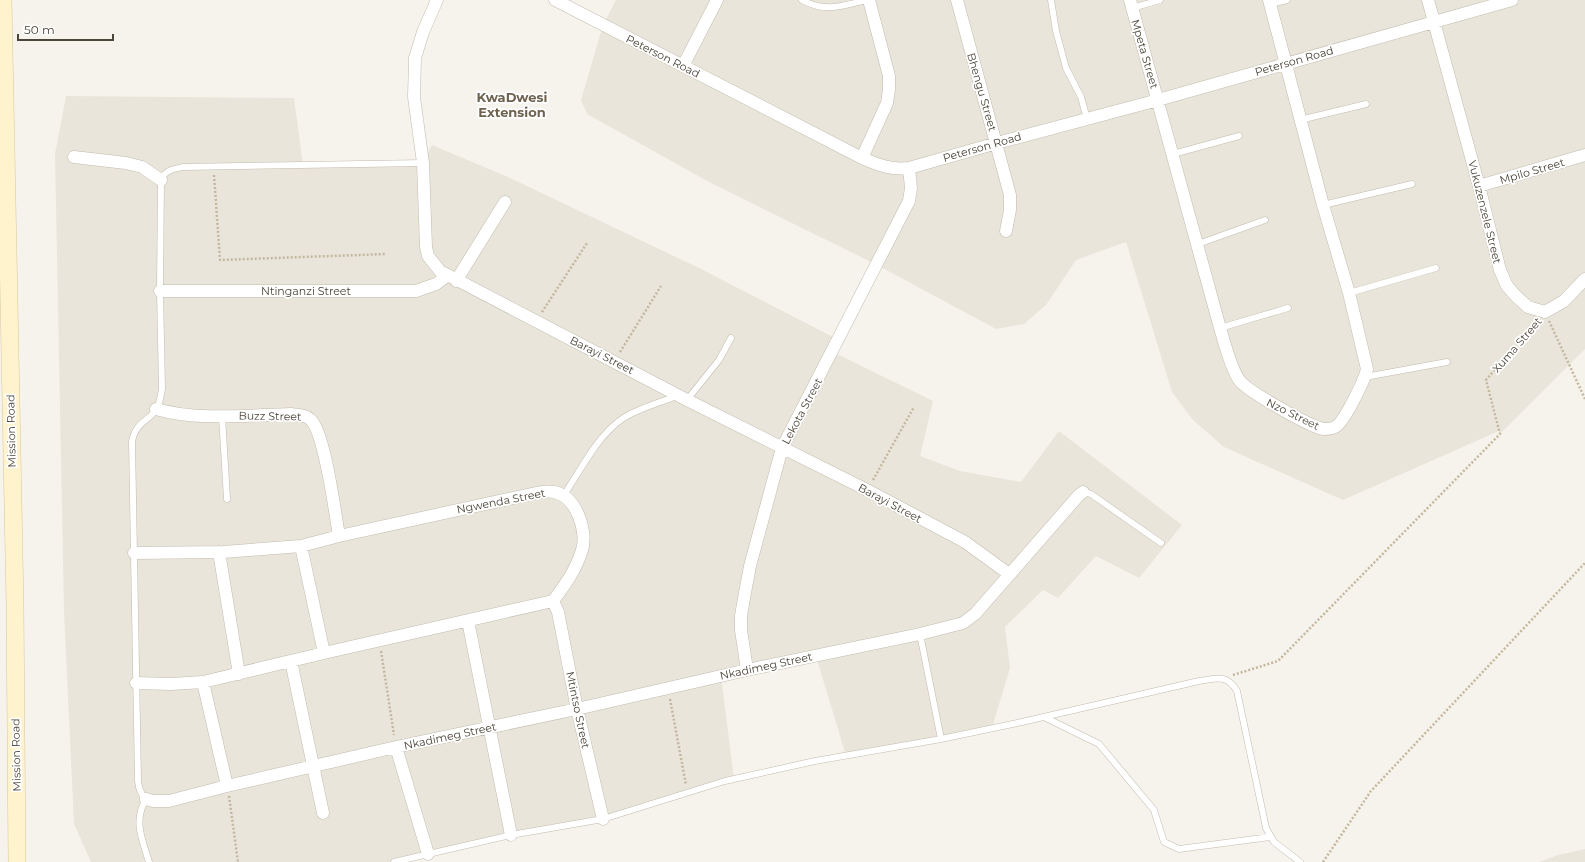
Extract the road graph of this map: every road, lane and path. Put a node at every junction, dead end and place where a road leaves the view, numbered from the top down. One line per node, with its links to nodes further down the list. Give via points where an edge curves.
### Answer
1 (3, 0): 26 (street, Mission Road)
2 (437, 0): 29 (street, Barayi Street, via 415,58 414,97)
3 (555, 0): 17 (street, Peterson Road)
4 (717, 0): 17 (street)
5 (802, 0): 6 (lane, via 822,8)
6 (868, 0): 28 (street, via 889,76 889,89 887,103)
7 (957, 0): 23 (street, Bhengu Street)
8 (1051, 0): 20 (lane, via 1066,68 1081,97)
9 (1160, 0): 14 (lane, Mpeta Street)
10 (1287, 0): 13 (lane)
11 (1428, 0): 15 (street, Vukuzenzele Street)
12 (1512, 0): 15 (street, Peterson Road)
13 (1270, 2): 16 (street)
14 (1131, 4): 18 (street, Mpeta Street)
15 (1435, 22): 16 (street, Peterson Road); 34 (street, Vukuzenzele Street)
16 (1285, 64): 18 (street, Peterson Road); 21 (street, Nzo Street)
17 (683, 66): 28 (street, Peterson Road)
18 (1158, 100): 20 (street, Peterson Road); 24 (street, Nzo Street)
19 (1366, 104): 21 (lane)
20 (1086, 119): 23 (street, Peterson Road)
21 (1300, 120): 36 (street, Nzo Street)
22 (1239, 136): 24 (lane)
23 (997, 142): 31 (street, Peterson Road); 38 (street, Bhengu Street, via 1011,202)
24 (1173, 154): 40 (street, Nzo Street)
25 (1585, 155): 34 (street, Mpilo Street)
26 (3, 156): 99 (street, Mission Road, via 14,597)
27 (74, 157): 32 (street, via 142,167)
28 (862, 158): 31 (street, Peterson Road, via 882,167)
29 (423, 162): 30 (lane); 43 (street, Barayi Street, via 426,248 434,265)
30 (213, 167): 32 (lane, via 176,168 163,174); 41 (path, via 220,260)
31 (909, 168): 61 (street, Lekota Street, via 909,201)
32 (161, 180): 46 (lane)
33 (1412, 184): 36 (lane)
34 (1479, 186): 49 (street, Vukuzenzele Street, via 1500,270 1507,286 1528,307)
35 (505, 202): 43 (street)
36 (1323, 206): 47 (street, Nzo Street)
37 (1265, 220): 40 (lane)
38 (1006, 231)
39 (587, 244): 50 (path)
40 (1198, 244): 51 (street, Nzo Street)
41 (386, 254)
42 (1436, 268): 47 (lane)
43 (451, 278): 46 (street, Ntinganzi Street, via 416,291); 50 (street, Barayi Street)
44 (1585, 280): 49 (street, Xuma Street, via 1564,301)
45 (661, 286): 53 (path)
46 (160, 291): 59 (lane, via 162,389)
47 (1349, 293): 55 (street, Nzo Street, via 1366,363)
48 (1288, 308): 51 (lane)
49 (1545, 312): 57 (path); 81 (path, Xuma Street, via 1486,380 1500,434 1278,661)
50 (536, 321): 53 (street, Barayi Street)
51 (1220, 328): 55 (street, Nzo Street, via 1235,374 1245,387 1318,427 1329,429 1339,424)
52 (731, 338): 56 (lane, via 719,360)
53 (614, 361): 56 (street, Barayi Street)
54 (1447, 362): 55 (lane)
55 (1365, 377)
56 (683, 397): 61 (street, Barayi Street); 64 (lane, via 633,413 615,425 597,446)
57 (1585, 399)
58 (914, 407): 62 (path)
59 (156, 409): 60 (street, Buzz Street, via 177,414); 70 (lane, via 139,425 132,441)
60 (222, 416): 65 (lane); 66 (street, Buzz Street, via 301,415 312,421 320,437)
61 (782, 448): 62 (street, Barayi Street); 79 (street, Lekota Street, via 750,566 741,616)
62 (867, 490): 72 (street, Barayi Street, via 965,542)
63 (1082, 492): 67 (lane, via 1091,494); 72 (street, Nkadimeg Street)
64 (564, 495): 66 (street, Ngwenda Street, via 553,491 536,493); 73 (street, via 579,514 583,548 568,582)
65 (227, 499)
66 (339, 536): 68 (street, Ngwenda Street)
67 (1161, 543)
68 (301, 546): 69 (street, Ngwenda Street); 77 (street)
69 (219, 552): 70 (street, Ngwenda Street); 80 (street)
70 (134, 553): 83 (lane)
71 (1585, 562): 104 (path, via 1371,791)
72 (1009, 574): 75 (street, Nkadimeg Street, via 970,619)
73 (553, 601): 74 (street); 85 (street, Mtintso Street, via 558,612)
74 (468, 621): 76 (street); 87 (street)
75 (920, 634): 79 (street, Nkadimeg Street); 88 (lane)
76 (380, 640): 77 (street); 89 (path)
77 (324, 653): 78 (street)
78 (291, 661): 80 (street); 90 (street)
79 (747, 670): 84 (street, Nkadimeg Street)
80 (240, 674): 82 (street)
81 (1225, 678): 86 (lane, via 1199,681); 97 (lane, via 1230,680 1238,691)
82 (203, 682): 83 (street); 91 (street)
83 (136, 683): 93 (lane, via 138,789)
84 (668, 689): 85 (street, Nkadimeg Street); 92 (path)
85 (576, 709): 87 (street, Nkadimeg Street); 95 (street, Mtintso Street)
86 (1044, 717): 88 (lane); 97 (lane, via 1099,744 1154,810 1164,842 1179,849)
87 (488, 728): 89 (street, Nkadimeg Street); 96 (street)
88 (941, 739): 92 (lane, via 808,763 725,781)
89 (396, 748): 90 (street, Nkadimeg Street); 98 (street, Nkadimeg Street)
90 (313, 767): 91 (street, Nkadimeg Street); 94 (street)
91 (228, 786): 93 (street, Nkadimeg Street, via 169,801); 101 (path)
92 (687, 794): 95 (lane)
93 (146, 799): 100 (lane, via 141,807 138,822)
94 (323, 813)
95 (603, 819): 96 (lane)
96 (511, 835): 98 (lane)
97 (1270, 837): 103 (lane)
98 (428, 854): 102 (lane)
99 (17, 862)
100 (148, 862)
101 (238, 862)
102 (394, 862)
103 (1300, 862)
104 (1323, 862)

